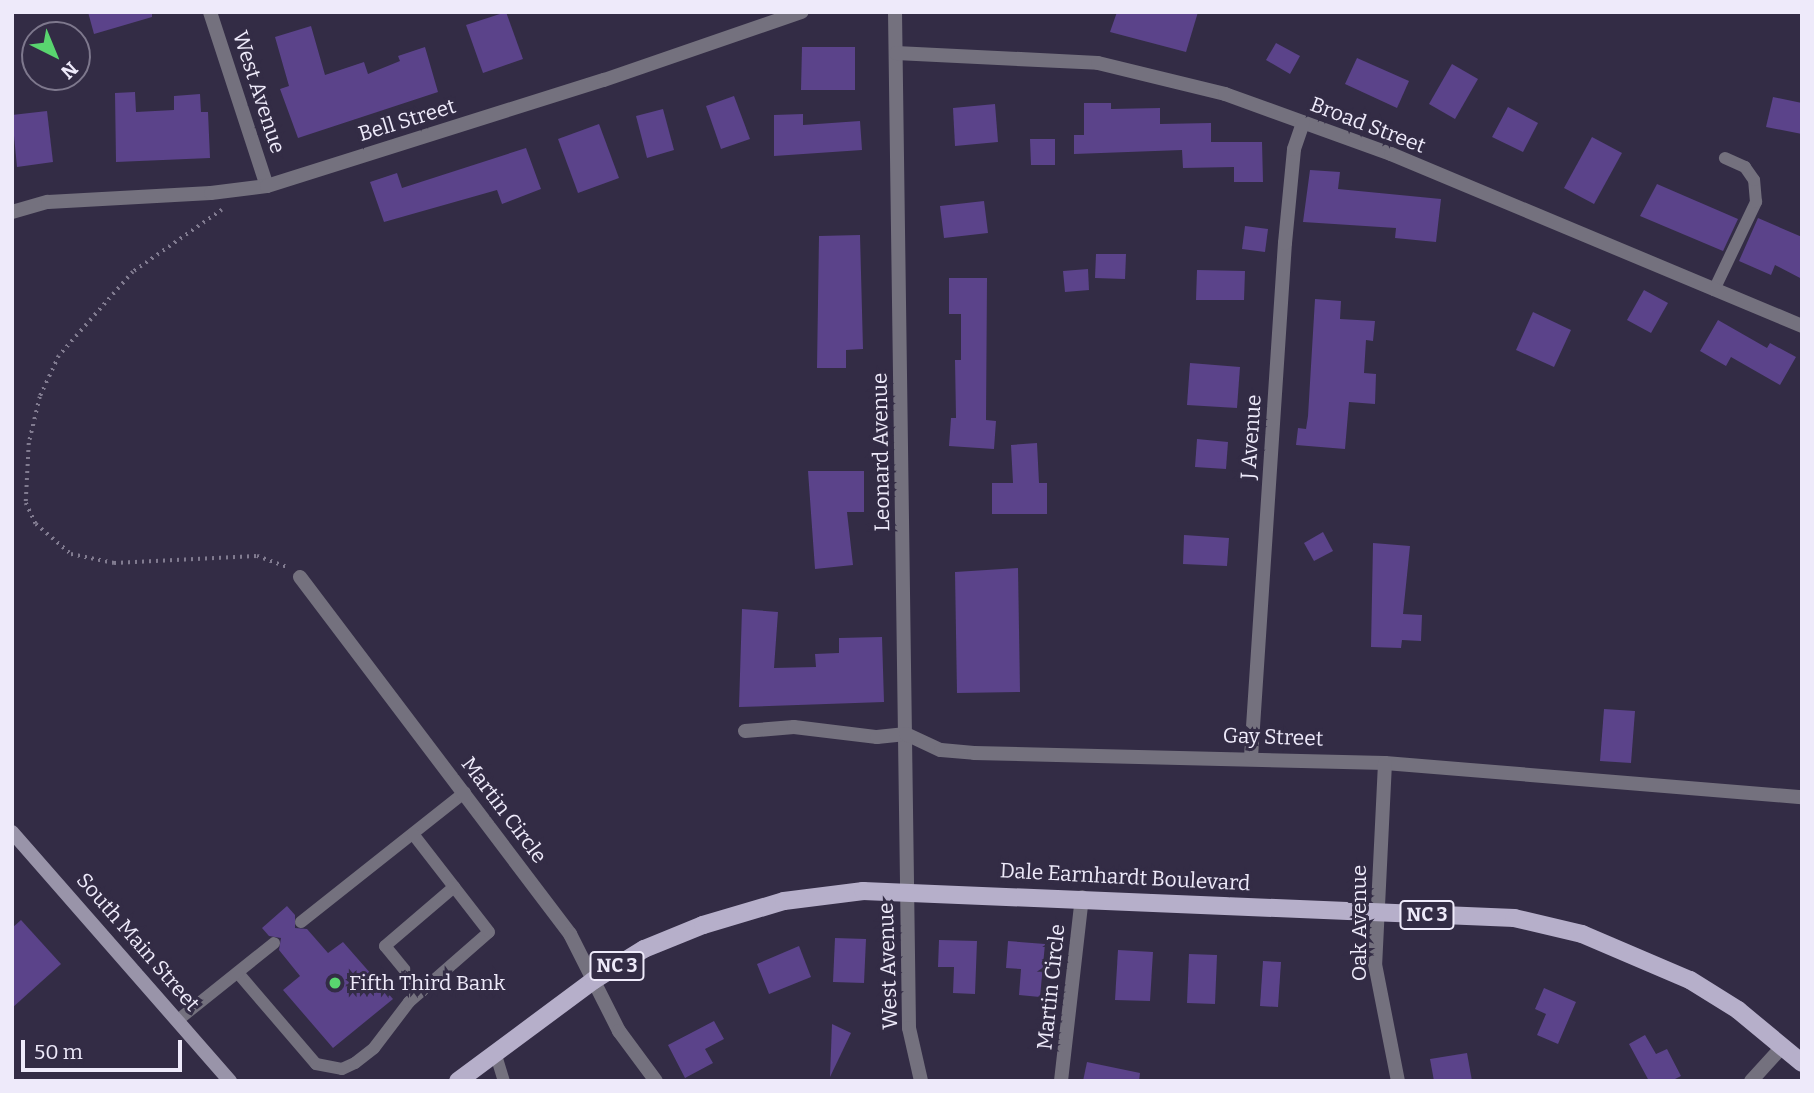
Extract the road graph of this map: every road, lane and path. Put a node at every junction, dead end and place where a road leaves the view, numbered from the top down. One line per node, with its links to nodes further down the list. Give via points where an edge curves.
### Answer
1 (210, 12): 7 (street, West Avenue)
2 (802, 12): 7 (street, Bell Street)
3 (895, 12): 4 (street, Leonard Avenue)
4 (896, 53): 5 (street, Broad Street, via 1098,63 1225,94); 14 (street, Leonard Avenue)
5 (1303, 123): 10 (street, Broad Street, via 1391,154); 15 (street, J Avenue, via 1294,149 1285,243)
6 (1725, 158): 10 (lane, via 1745,167 1754,180 1756,202)
7 (267, 186): 9 (street, Bell Street, via 211,194 48,202)
8 (225, 209): 12 (path, via 134,272 59,355 40,397 29,443 26,503 36,524 71,554 114,563 257,556 277,560)
9 (12, 212)
10 (1714, 290): 11 (street, Broad Street)
11 (1802, 326)
12 (300, 577): 17 (street, Martin Circle)
13 (746, 731): 14 (street, Gay Street, via 794,727 877,737)
14 (906, 734): 15 (street, Gay Street, via 941,750 974,753); 22 (street, Leonard Avenue)
15 (1251, 757): 16 (street, Gay Street)
16 (1385, 763): 18 (street, Gay Street); 24 (street, Oak Avenue)
17 (465, 792): 20 (lane); 28 (street, Martin Circle, via 570,934)
18 (1802, 797)
19 (12, 832): 30 (main road, South Main Street)
20 (413, 834): 21 (lane); 25 (lane)
21 (454, 887): 29 (lane, via 489,932); 29 (lane, via 385,946)
22 (907, 891): 23 (main road, Dale Earnhardt Boulevard / NC 3); 28 (main road, Dale Earnhardt Boulevard / NC 3, via 863,891 784,901 667,940); 38 (street, West Avenue, via 909,1028)
23 (1082, 897): 24 (main road, Dale Earnhardt Boulevard / NC 3); 39 (street, Martin Circle)
24 (1376, 913): 31 (main road, Dale Earnhardt Boulevard / NC 3, via 1514,918 1582,934 1690,980); 40 (street, Oak Avenue, via 1375,964)
25 (301, 922)
26 (274, 943): 27 (lane)
27 (238, 973): 29 (lane, via 307,1056 327,1069 355,1063); 30 (lane)
28 (594, 980): 32 (main road, Dale Earnhardt Boulevard / NC 3); 37 (street, Martin Circle, via 619,1031)
29 (422, 991)
30 (178, 1020): 34 (main road, South Main Street)
31 (1783, 1046): 33 (main road, Dale Earnhardt Boulevard / NC 3); 41 (street)
32 (495, 1052): 35 (main road, Dale Earnhardt Boulevard / NC 3); 36 (lane)
33 (1802, 1063)
34 (230, 1081)
35 (458, 1081)
36 (504, 1081)
37 (656, 1081)
38 (921, 1081)
39 (1061, 1081)
40 (1398, 1081)
41 (1751, 1081)

